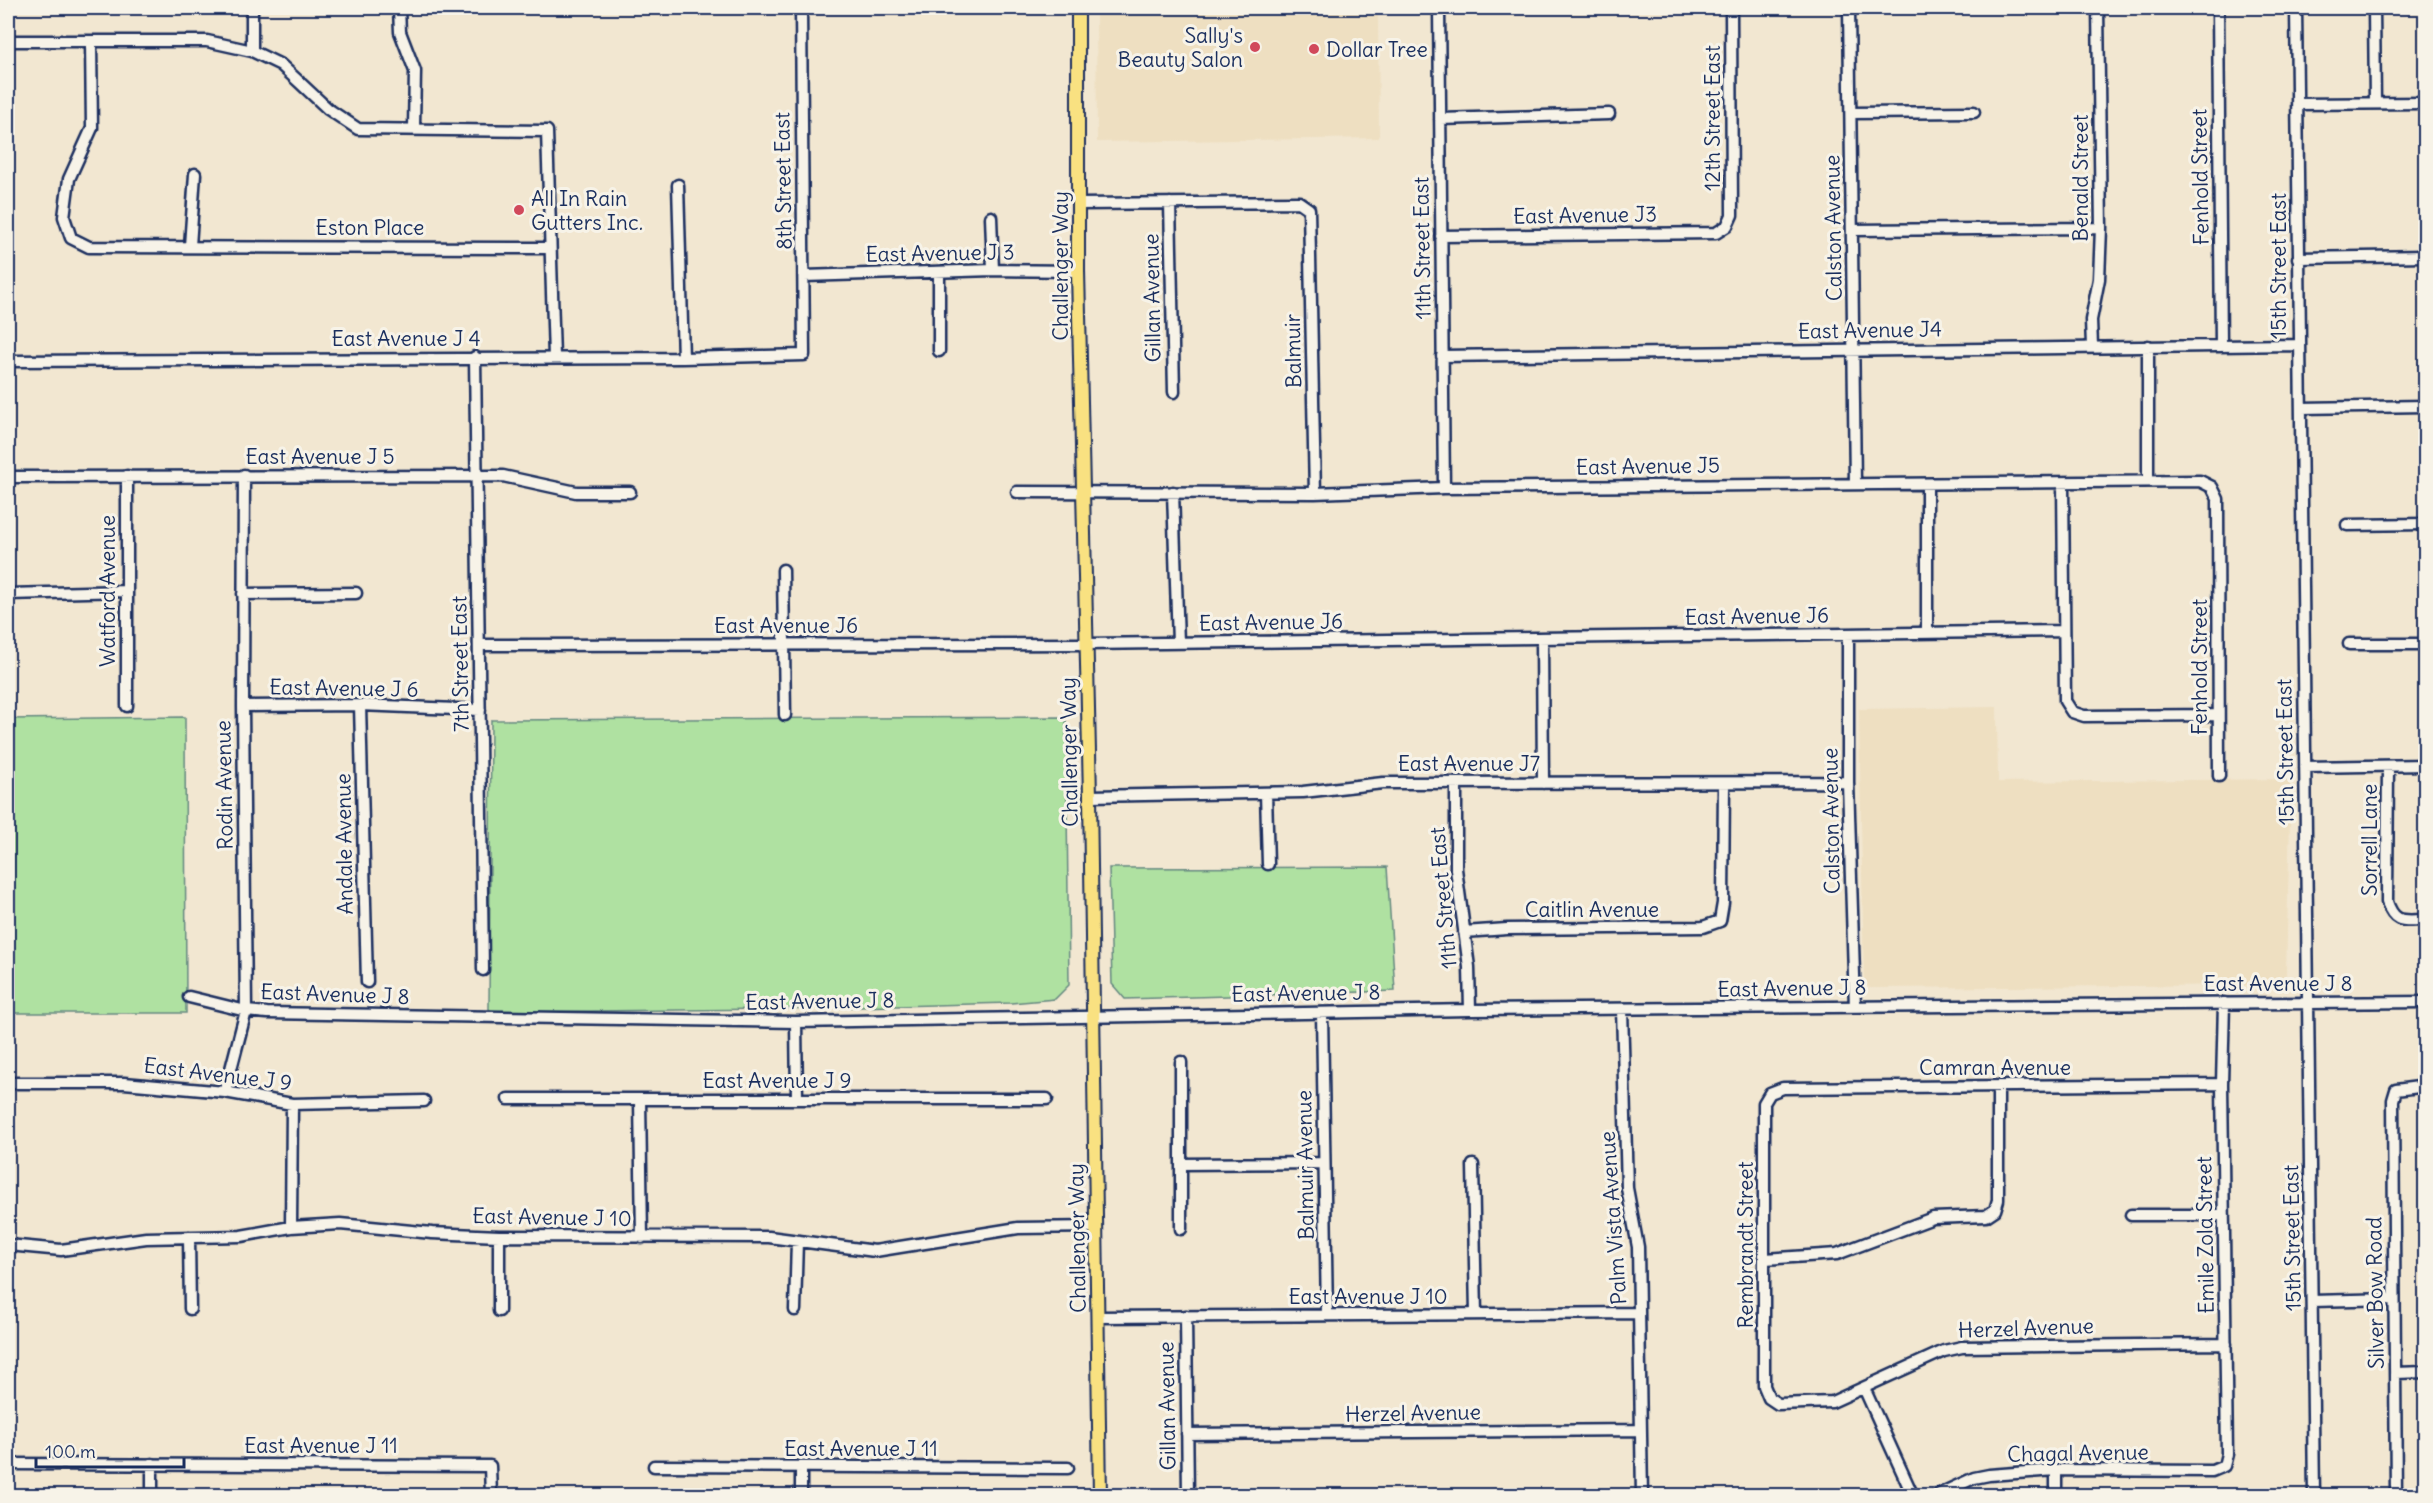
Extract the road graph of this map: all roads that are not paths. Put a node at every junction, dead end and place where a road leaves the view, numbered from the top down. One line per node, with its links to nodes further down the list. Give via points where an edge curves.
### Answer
1 (252, 8): 14 (street)
2 (399, 8): 22 (street, via 400,32 415,71)
3 (801, 8): 39 (street, 8th Street East)
4 (1078, 8): 26 (main road, Challenger Way)
5 (1439, 8): 21 (street, 11th Street East)
6 (1731, 8): 28 (street, 12th Street East, via 1732,215)
7 (1849, 8): 19 (street, Calston Avenue)
8 (2098, 8): 29 (street, Benald Street)
9 (2218, 8): 43 (street, Fenhold Street)
10 (2296, 8): 17 (street, 15th Street East)
11 (2374, 8): 15 (street)
12 (8, 41): 13 (street)
13 (90, 42): 14 (street, via 207,41); 32 (street, via 92,128 69,179 64,217 71,238 89,247)
14 (252, 51): 22 (street, via 281,65 328,109 358,129)
15 (2375, 103): 16 (street); 17 (street)
16 (2426, 103)
17 (2297, 104): 35 (street, 15th Street East)
18 (1974, 112): 19 (street)
19 (1851, 113): 30 (street, Calston Avenue)
20 (1609, 114): 21 (street)
21 (1440, 119): 31 (street, 11th Street East)
22 (414, 128): 33 (street, via 547,131)
23 (195, 174): 32 (street)
24 (678, 185): 50 (street)
25 (1170, 203): 26 (street); 52 (street, Gillan Avenue); 69 (street, Balmuir, via 1299,202 1309,209)
26 (1080, 204): 37 (main road, Challenger Way)
27 (991, 217): 36 (street)
28 (1727, 226): 31 (street, East Avenue J3, via 1716,232)
29 (2101, 228): 30 (street); 41 (street, Benald Street)
30 (1852, 230): 44 (street, Calston Avenue)
31 (1441, 236): 47 (street, 11th Street East)
32 (190, 246): 33 (street, Eston Place)
33 (549, 248): 49 (street)
34 (2426, 256): 35 (street)
35 (2298, 258): 40 (street, 15th Street East)
36 (993, 270): 37 (street, East Avenue J 3); 38 (street, East Avenue J 3)
37 (1078, 271): 67 (main road, Challenger Way)
38 (939, 273): 39 (street, East Avenue J 3); 45 (street)
39 (804, 276): 46 (street, 8th Street East)
40 (2298, 345): 43 (street, East Avenue J4); 54 (street, 15th Street East)
41 (2092, 346): 42 (street, East Avenue J4); 44 (street, East Avenue J4)
42 (2148, 346): 43 (street, East Avenue J4); 59 (street)
43 (2221, 346)
44 (1854, 349): 47 (street, East Avenue J4); 60 (street, Calston Avenue)
45 (939, 351)
46 (804, 355): 50 (street, East Avenue J 4)
47 (1442, 356): 64 (street, 11th Street East)
48 (475, 357): 49 (street, East Avenue J 4); 51 (street, East Avenue J 4); 57 (street, 7th Street East)
49 (554, 357): 50 (street, East Avenue J 4)
50 (683, 358)
51 (8, 361)
52 (1174, 392)
53 (2426, 406): 54 (street)
54 (2301, 408): 95 (street, 15th Street East)
55 (127, 476): 56 (street, East Avenue J 5); 58 (street, East Avenue J 5); 73 (street, Watford Avenue)
56 (244, 476): 57 (street, East Avenue J 5); 76 (street, Rodin Avenue)
57 (477, 476): 65 (street, East Avenue J 5, via 514,477 582,492); 86 (street, 7th Street East)
58 (8, 477)
59 (2148, 481): 61 (street, East Avenue J5); 63 (street, East Avenue J5, via 2200,481)
60 (1855, 483): 62 (street, East Avenue J5); 64 (street, East Avenue J5)
61 (2063, 483): 62 (street, East Avenue J5); 77 (street)
62 (1927, 484): 78 (street)
63 (2212, 487): 92 (street, Fenhold Street, via 2218,499)
64 (1444, 488): 69 (street, East Avenue J5)
65 (630, 492)
66 (1017, 492): 67 (street)
67 (1083, 492): 68 (street, East Avenue J5); 83 (main road, Challenger Way)
68 (1173, 492): 69 (street, East Avenue J5); 81 (street)
69 (1315, 493)
70 (2426, 524): 71 (street)
71 (2347, 525)
72 (783, 570): 82 (street)
73 (126, 591): 75 (street); 88 (street, Watford Avenue)
74 (356, 593): 76 (street)
75 (8, 594)
76 (243, 594): 89 (street, Rodin Avenue)
77 (2064, 631): 78 (street, East Avenue J6); 92 (street, via 2064,701 2072,712 2085,716)
78 (1927, 633): 79 (street, East Avenue J6)
79 (1848, 634): 80 (street, East Avenue J6); 97 (street, Calston Avenue)
80 (1542, 638): 81 (street, East Avenue J6); 99 (street)
81 (1178, 642): 83 (street, East Avenue J6)
82 (784, 644): 83 (street, East Avenue J6); 86 (street, East Avenue J6); 91 (street)
83 (1086, 644): 102 (main road, Challenger Way)
84 (2349, 644): 85 (street)
85 (2426, 644)
86 (479, 645): 90 (street, 7th Street East)
87 (360, 705): 89 (street, East Avenue J 6); 90 (street, East Avenue J 6); 107 (street, Andale Avenue)
88 (127, 706)
89 (243, 706): 115 (street, Rodin Avenue)
90 (480, 710): 106 (street, 7th Street East)
91 (785, 715)
92 (2218, 715): 96 (street, Fenhold Street)
93 (2426, 765): 94 (street)
94 (2388, 766): 95 (street); 104 (street, Sorrell Lane, via 2387,902 2391,914 2399,920)
95 (2305, 767): 109 (street, 15th Street East)
96 (2218, 776)
97 (1848, 782): 100 (street, East Avenue J7); 112 (street, Calston Avenue)
98 (1456, 783): 99 (street, East Avenue J7); 101 (street, East Avenue J7, via 1383,783); 105 (street, 11th Street East, via 1456,869)
99 (1543, 783): 100 (street, East Avenue J7)
100 (1724, 784): 105 (street, Caitlin Avenue, via 1720,921 1703,927)
101 (1266, 793): 102 (street, East Avenue J7); 103 (street)
102 (1090, 796): 117 (main road, Challenger Way)
103 (1268, 864)
104 (2426, 920)
105 (1464, 932): 114 (street, 11th Street East)
106 (483, 970)
107 (367, 982)
108 (189, 997): 115 (street, East Avenue J 8)
109 (2308, 1002): 110 (street, East Avenue J 8); 111 (street, East Avenue J 8); 147 (street, 15th Street East)
110 (2426, 1002)
111 (2224, 1003): 112 (street, East Avenue J 8); 121 (street, Emile Zola Street)
112 (1855, 1007): 113 (street, East Avenue J 8)
113 (1622, 1009): 114 (street, East Avenue J 8); 151 (street, Palm Vista Avenue, via 1627,1188 1638,1247)
114 (1470, 1010): 116 (street, East Avenue J 8)
115 (246, 1011): 118 (street, East Avenue J 8); 124 (street, Rodin Avenue)
116 (1322, 1013): 117 (street, East Avenue J 8); 132 (street, Balmuir Avenue)
117 (1092, 1015): 118 (street, East Avenue J 8); 138 (main road, Challenger Way)
118 (796, 1022): 128 (street)
119 (1180, 1062): 133 (street)
120 (8, 1083): 124 (street, East Avenue J 9, via 124,1083)
121 (2222, 1084): 123 (street, Camran Avenue); 136 (street, Emile Zola Street)
122 (2426, 1086): 146 (street, Silver Bow Road, via 2396,1090 2393,1100)
123 (1998, 1087): 125 (street, Camran Avenue, via 1783,1088); 145 (street, via 1995,1210 1986,1216 1933,1218 1837,1254)
124 (225, 1092): 131 (street, East Avenue J 9)
125 (1770, 1093): 145 (street, Rembrandt Street, via 1764,1103)
126 (508, 1099): 127 (street, East Avenue J 9)
127 (640, 1099): 128 (street, East Avenue J 9); 142 (street)
128 (797, 1099): 129 (street, East Avenue J 9)
129 (1047, 1099)
130 (424, 1101): 131 (street, East Avenue J 9)
131 (292, 1104): 137 (street)
132 (1324, 1163): 133 (street); 153 (street, Balmuir Avenue)
133 (1181, 1164): 139 (street)
134 (1473, 1165): 152 (street)
135 (2131, 1215): 136 (street)
136 (2224, 1215): 156 (street, Emile Zola Street)
137 (291, 1227): 140 (street, East Avenue J 10, via 340,1224); 141 (street, East Avenue J 10, via 241,1236)
138 (1096, 1227): 143 (street, East Avenue J 10, via 1018,1228 875,1251); 155 (main road, Challenger Way)
139 (1181, 1229)
140 (499, 1236): 142 (street, East Avenue J 10); 150 (street)
141 (189, 1237): 144 (street, East Avenue J 10, via 146,1238 61,1250); 148 (street)
142 (642, 1238): 143 (street, East Avenue J 10, via 770,1237)
143 (797, 1241): 149 (street)
144 (8, 1245)
145 (1765, 1259): 160 (street, Rembrandt Street, via 1764,1386)
146 (2394, 1299): 147 (street); 158 (street, Silver Bow Road)
147 (2312, 1300): 179 (street, 15th Street East)
148 (190, 1310)
149 (795, 1310)
150 (499, 1311)
151 (1639, 1313): 152 (street, East Avenue J 10); 161 (street, Palm Vista Avenue)
152 (1476, 1314): 153 (street, East Avenue J 10)
153 (1327, 1315): 154 (street, East Avenue J 10)
154 (1186, 1316): 155 (street, East Avenue J 10); 162 (street, Gillan Avenue)
155 (1098, 1317): 173 (main road, Challenger Way)
156 (2226, 1344): 159 (street, Herzel Avenue, via 1962,1347 1944,1351); 166 (street, Emile Zola Street)
157 (2426, 1372): 158 (street)
158 (2395, 1373): 180 (street, Silver Bow Road)
159 (1864, 1388): 160 (street, Herzel Avenue, via 1832,1402 1778,1404); 176 (street)
160 (1769, 1398)
161 (1640, 1430): 162 (street, Herzel Avenue); 175 (street, Palm Vista Avenue)
162 (1187, 1434): 174 (street, Gillan Avenue)
163 (8, 1464): 164 (street, East Avenue J 11)
164 (152, 1464): 170 (street); 171 (street, East Avenue J 11, via 490,1466)
165 (654, 1466): 167 (street, East Avenue J 11)
166 (2224, 1466): 169 (street, Chagal Avenue, via 2212,1471)
167 (801, 1467): 168 (street, East Avenue J 11); 172 (street)
168 (1068, 1468)
169 (2056, 1470): 177 (street, Chagal Avenue, via 1989,1474); 178 (street)
170 (152, 1496)
171 (491, 1496)
172 (801, 1496)
173 (1100, 1496)
174 (1188, 1496)
175 (1642, 1496)
176 (1913, 1496)
177 (1935, 1496)
178 (2056, 1496)
179 (2314, 1496)
180 (2396, 1496)

